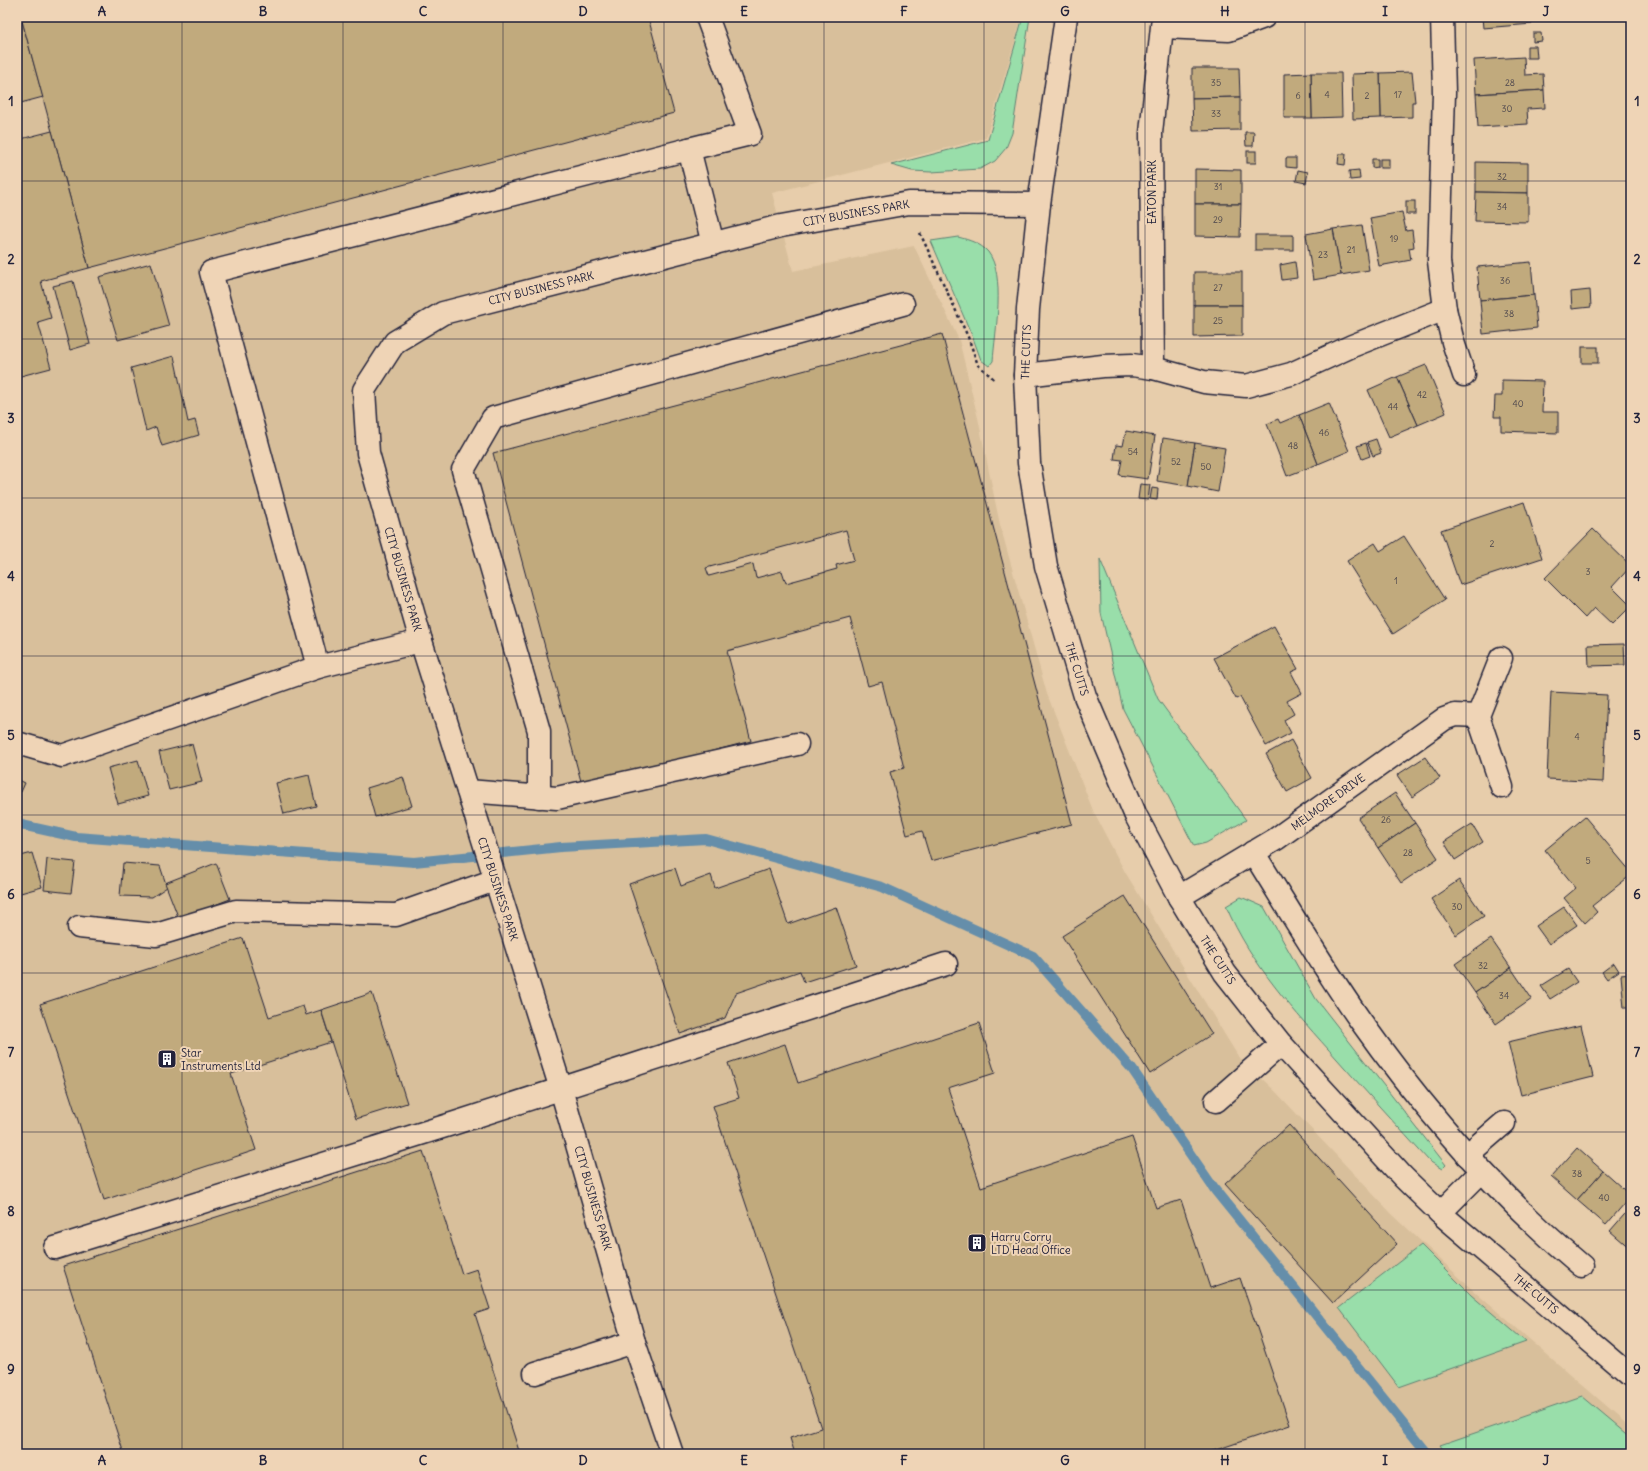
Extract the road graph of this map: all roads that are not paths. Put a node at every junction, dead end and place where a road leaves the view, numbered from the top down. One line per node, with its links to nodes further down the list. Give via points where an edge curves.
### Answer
1 (708, 17): 6 (street, via 750,134)
2 (1066, 17): 7 (street, THE CUTTS)
3 (1264, 17): 5 (street, via 1229,30)
4 (1442, 17): 10 (street, via 1444,93 1439,261)
5 (1163, 22): 11 (street, EATON PARK, via 1151,133)
6 (689, 150): 8 (street); 16 (street, via 211,272)
7 (1039, 204): 8 (street, CITY BUSINESS PARK, via 909,204 781,226); 12 (street, THE CUTTS, via 1028,309)
8 (713, 244): 14 (street, CITY BUSINESS PARK, via 443,313 395,342 364,390 368,453)
9 (903, 304): 22 (street, via 493,418 464,470 539,731)
10 (1445, 309): 11 (street, via 1352,346 1291,374 1246,386 1204,382); 13 (street)
11 (1153, 368): 12 (street, via 1132,365 1103,366)
12 (1025, 375): 25 (street, THE CUTTS, via 1029,463 1046,566 1085,696 1136,816)
13 (1464, 375)
14 (421, 641): 16 (street); 21 (street, CITY BUSINESS PARK)
15 (1501, 658): 17 (street)
16 (318, 667): 18 (street, via 62,756)
17 (1478, 716): 20 (street); 23 (street, MELMORE DRIVE, via 1455,716 1444,719 1276,839)
18 (17, 744)
19 (797, 744): 22 (street, via 557,798)
20 (1502, 787)
21 (468, 791): 22 (street); 24 (street, CITY BUSINESS PARK)
22 (539, 797)
23 (1253, 852): 25 (street, MELMORE DRIVE); 32 (street, via 1361,1021)
24 (493, 873): 26 (street, via 396,915 236,911 156,935); 29 (street, CITY BUSINESS PARK)
25 (1179, 897): 28 (street, THE CUTTS, via 1225,973)
26 (79, 927)
27 (946, 964): 29 (street)
28 (1282, 1044): 30 (street); 34 (street, THE CUTTS, via 1403,1177)
29 (561, 1089): 35 (street); 37 (street, CITY BUSINESS PARK)
30 (1216, 1100)
31 (1504, 1123): 32 (street)
32 (1467, 1155): 33 (street)
33 (1481, 1172): 34 (street); 36 (street, via 1534,1225)
34 (1440, 1213): 39 (street, THE CUTTS)
35 (55, 1248)
36 (1582, 1266)
37 (634, 1342): 38 (street); 40 (street, CITY BUSINESS PARK)
38 (534, 1373)
39 (1631, 1376)
40 (672, 1454)

